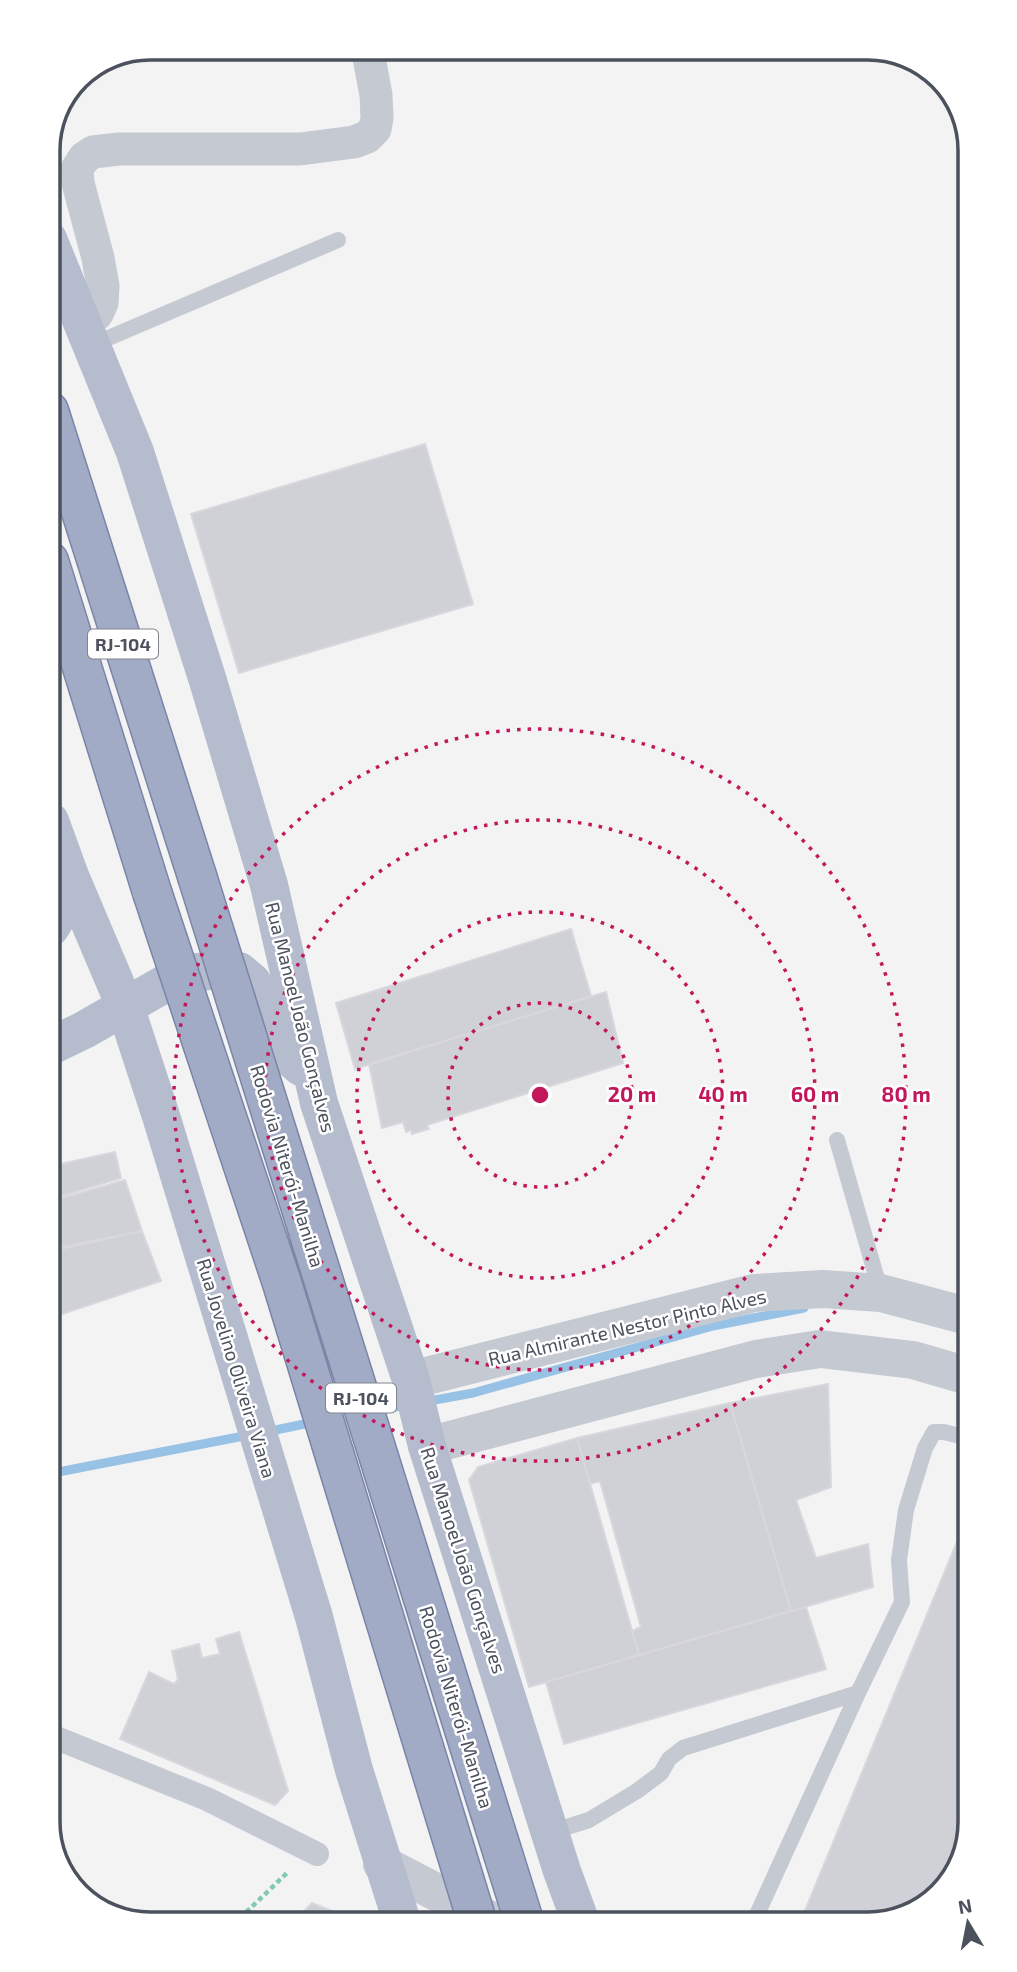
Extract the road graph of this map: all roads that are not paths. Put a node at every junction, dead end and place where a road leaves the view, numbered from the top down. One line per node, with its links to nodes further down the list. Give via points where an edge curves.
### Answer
1 (369, 60): 4 (street, via 376,95 375,129 354,142 300,149 119,149 93,152 84,158 77,169 78,183 103,286 102,303)
2 (338, 240): 4 (lane)
3 (60, 268): 4 (main road, Rua Manoel João Gonçalves)
4 (88, 335): 12 (main road, Rua Manoel João Gonçalves, via 135,452 208,681 269,885)
5 (60, 446): 28 (highway, Rodovia Niterói-Manilha / RJ-104, bridge)
6 (60, 596): 26 (highway, Rodovia Niterói-Manilha / RJ-104, bridge, via 282,1283)
7 (60, 848): 8 (main road, Rua Jovelino Oliveira Viana)
8 (70, 876): 9 (main road); 10 (main road, Rua Jovelino Oliveira Viana)
9 (60, 908)
10 (125, 1006): 11 (main road); 12 (main road, via 168,982 198,972 239,971 268,1008 285,1053); 24 (main road, Rua Jovelino Oliveira Viana, via 314,1617)
11 (60, 1042)
12 (313, 1071): 17 (main road, Rua Manoel João Gonçalves, via 319,1103)
13 (837, 1140): 14 (lane)
14 (881, 1293): 15 (street, Rua Almirante Nestor Pinto Alves); 17 (street, Rua Almirante Nestor Pinto Alves, via 823,1289 754,1293)
15 (958, 1313)
16 (958, 1373): 19 (street, via 914,1360 820,1349 756,1359)
17 (412, 1386): 19 (main road, Rua Manoel João Gonçalves)
18 (958, 1436): 20 (lane, via 934,1432 925,1448 906,1510 899,1560 902,1602)
19 (425, 1440): 22 (main road, Rua Manoel João Gonçalves)
20 (858, 1693): 22 (lane, via 683,1748 637,1791 589,1819); 30 (lane)
21 (60, 1739): 23 (street, via 207,1799)
22 (551, 1832): 29 (main road, Rua Manoel João Gonçalves)
23 (317, 1854)
24 (382, 1864): 25 (main road, Rua Jovelino Oliveira Viana); 27 (street)
25 (399, 1912)
26 (474, 1912)
27 (475, 1912)
28 (521, 1912)
29 (577, 1912)
30 (758, 1912)

